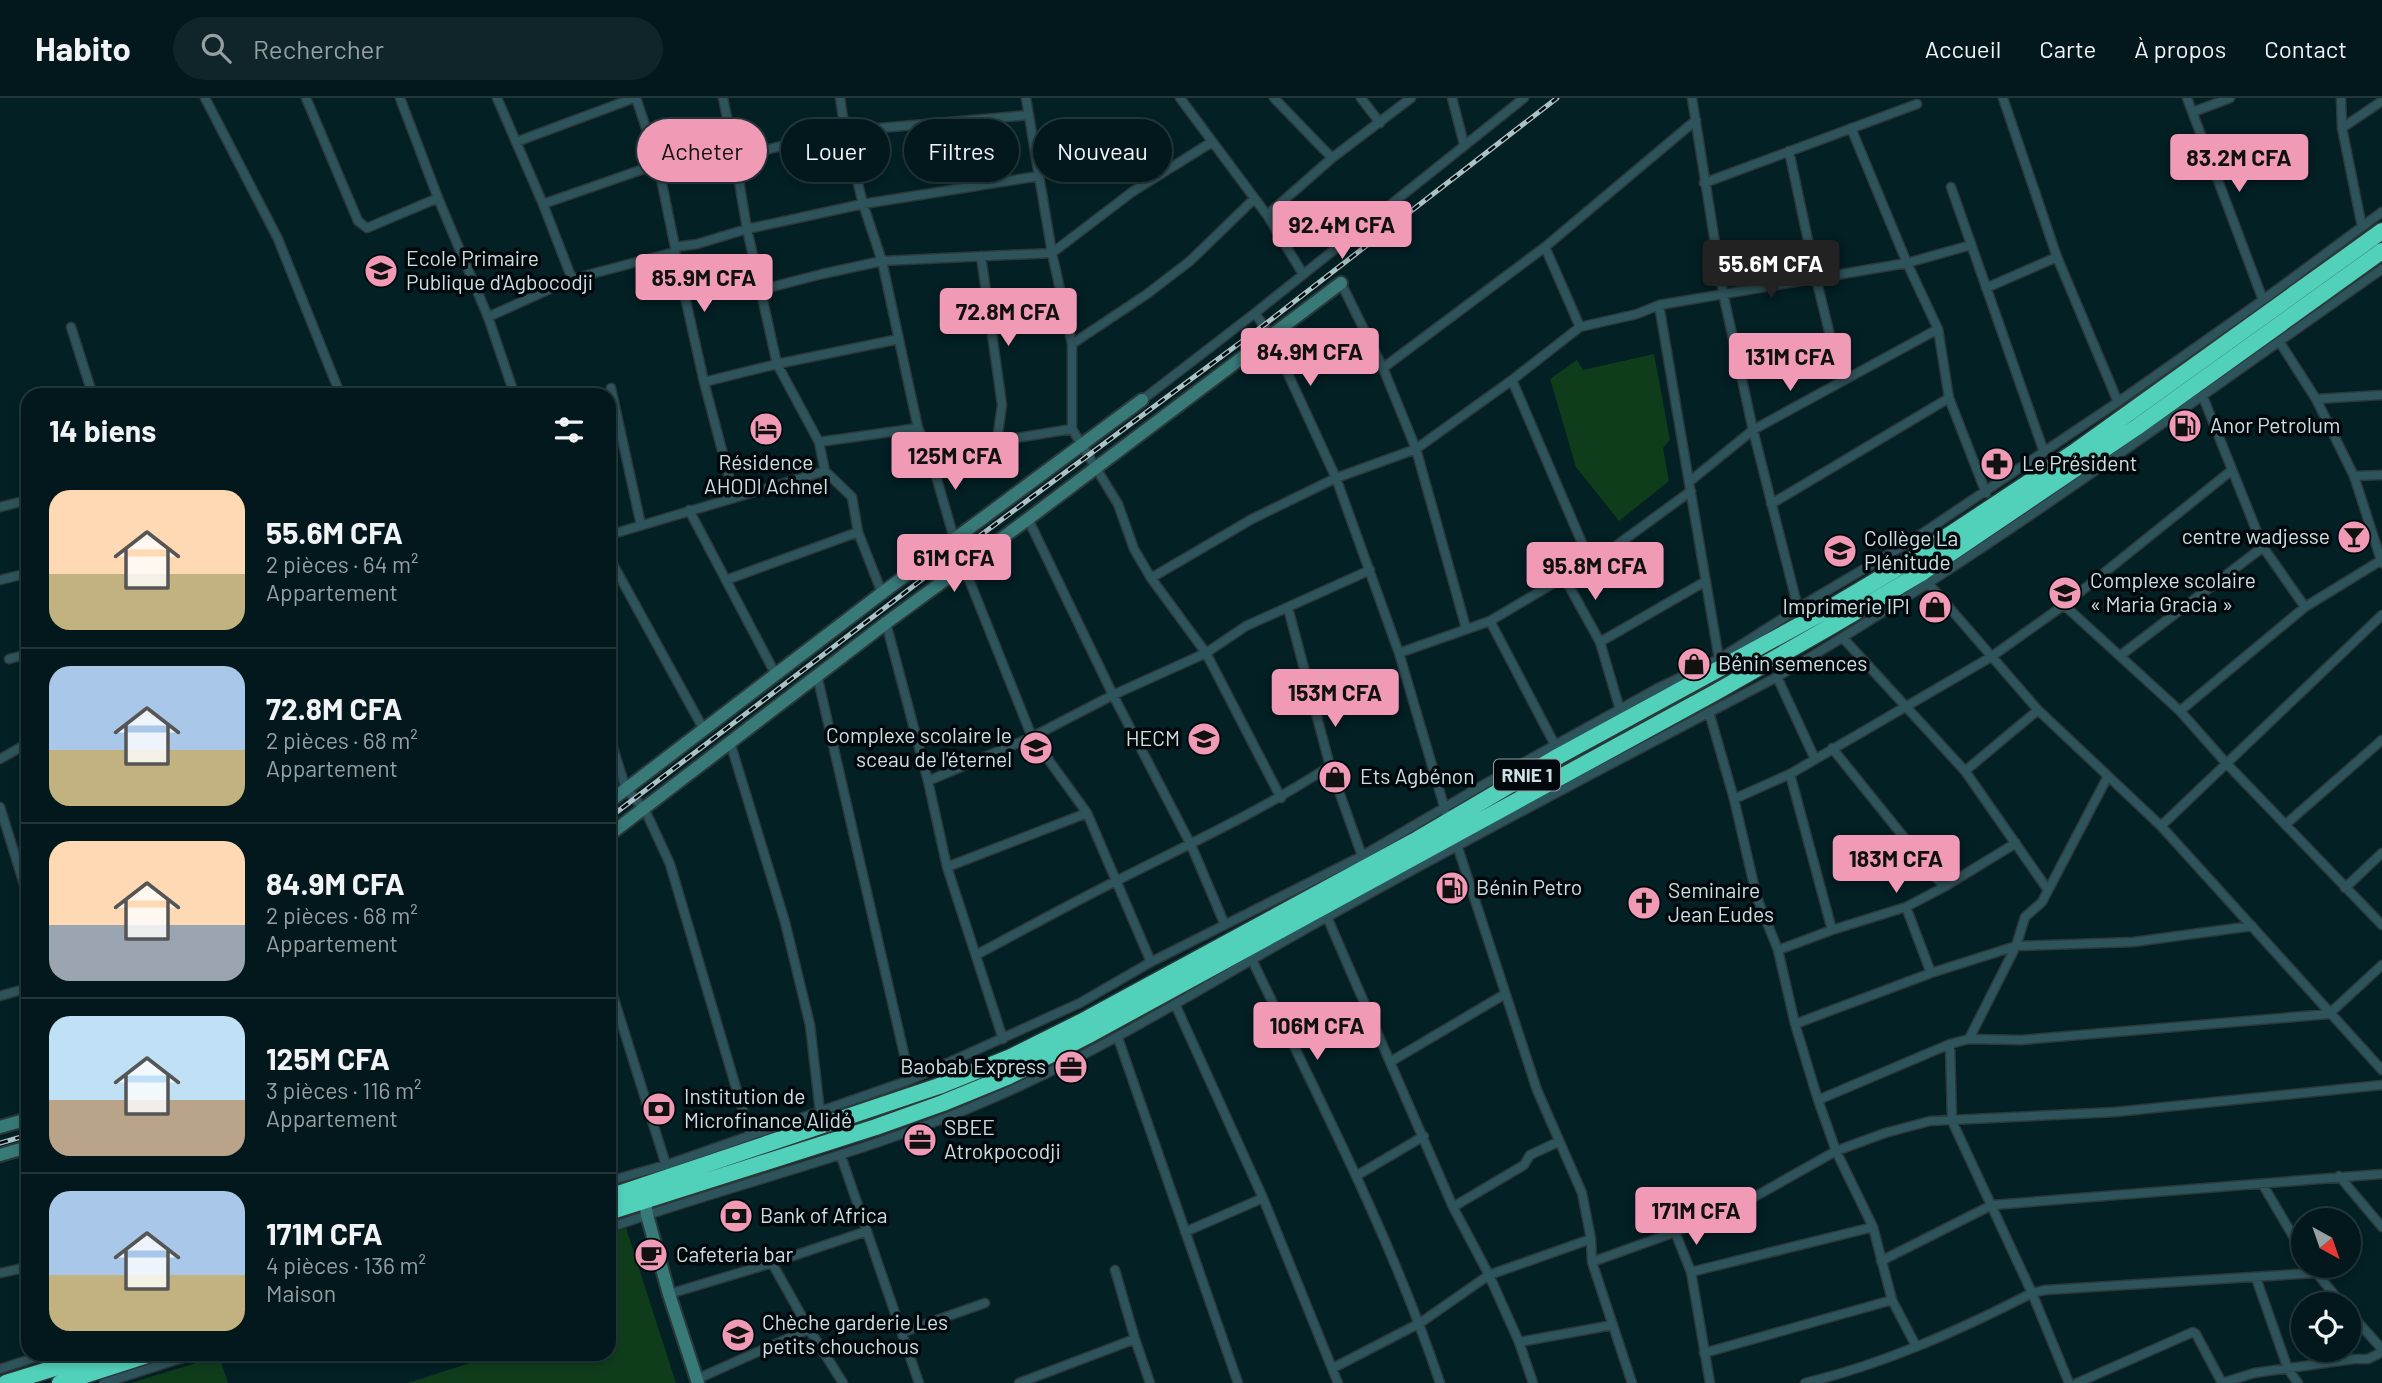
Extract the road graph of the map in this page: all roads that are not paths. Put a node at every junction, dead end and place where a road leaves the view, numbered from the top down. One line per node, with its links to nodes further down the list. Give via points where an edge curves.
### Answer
1 (205, 98): 89 (street, via 278,239)
2 (306, 98): 46 (street, via 362,226 367,228)
3 (400, 98): 46 (street)
4 (498, 98): 33 (street)
5 (635, 98): 24 (street); 33 (street)
6 (723, 98): 25 (street)
7 (840, 98): 26 (street)
8 (1026, 98): 23 (street)
9 (1180, 98): 34 (street)
10 (1275, 98): 37 (street)
11 (1361, 98): 28 (street)
12 (1411, 98): 28 (street)
13 (1452, 98): 35 (street)
14 (1524, 98): 35 (street)
15 (1692, 98): 27 (street)
16 (2003, 98): 61 (street)
17 (2188, 98): 22 (street)
18 (2230, 98): 22 (street)
19 (2341, 98): 31 (street)
20 (2382, 101): 31 (street)
21 (1916, 104): 30 (street)
22 (2193, 112): 72 (street)
23 (1029, 115): 29 (street); 32 (street)
24 (642, 119)
25 (727, 119)
26 (843, 119)
27 (1696, 120): 44 (street); 56 (street)
28 (1380, 123): 37 (street)
29 (890, 127)
30 (1851, 128): 36 (street); 63 (street)
31 (2342, 128): 52 (street)
32 (1033, 139)
33 (516, 142): 48 (street)
34 (1212, 142): 47 (street); 59 (street, via 1132,192)
35 (1464, 144): 65 (street)
36 (1789, 151): 44 (street); 66 (street)
37 (1332, 158): 51 (street)
38 (637, 171): 48 (street)
39 (1033, 177): 49 (street)
40 (662, 182): 57 (street)
41 (739, 182): 53 (street)
42 (858, 182): 49 (street)
43 (1040, 182): 59 (street)
44 (1704, 183): 71 (street)
45 (1951, 187): 55 (street)
46 (438, 198): 75 (street)
47 (1254, 199): 51 (street); 82 (street, via 1190,261)
48 (543, 204): 67 (street)
49 (863, 204): 53 (street); 62 (street)
50 (2382, 212): 52 (street)
51 (1267, 215): 65 (street)
52 (2362, 227): 72 (street)
53 (747, 229): 57 (street); 70 (street)
54 (2382, 231): 191 (highway, RNIE 1, via 2073,453 1916,557 1559,756)
55 (1971, 245): 63 (street); 69 (street)
56 (1545, 247): 77 (street); 84 (street)
57 (675, 249): 67 (street); 87 (street)
58 (2382, 251): 191 (highway, RNIE 1, via 2137,427 1923,572 1738,679)
59 (1052, 253): 60 (street); 82 (street)
60 (981, 256): 62 (street); 101 (street, via 1003,405)
61 (2057, 257): 69 (street); 96 (street)
62 (882, 261): 70 (street); 80 (street)
63 (1907, 263): 66 (street); 78 (street)
64 (2382, 269): 81 (street)
65 (1303, 274): 74 (street)
66 (1816, 278): 71 (street); 86 (street)
67 (572, 279): 75 (street)
68 (1341, 283): 79 (main road); 84 (street)
69 (1986, 288): 106 (street)
70 (760, 290): 83 (street)
71 (1723, 293): 73 (street); 100 (street)
72 (2263, 300): 96 (street)
73 (1659, 305): 77 (street); 113 (street)
74 (1255, 313): 79 (street); 95 (street)
75 (488, 317): 90 (street)
76 (71, 327): 88 (street)
77 (1580, 327): 85 (street)
78 (1938, 329): 86 (street); 93 (street)
79 (1271, 337): 107 (main road); 112 (street)
80 (898, 339): 83 (street); 98 (street)
81 (2279, 341): 92 (street); 94 (street)
82 (1072, 344): 99 (street)
83 (777, 364): 87 (street); 102 (street)
84 (1383, 368): 104 (street)
85 (1512, 380): 104 (street); 127 (street)
86 (1840, 381): 100 (street)
87 (704, 382): 115 (street)
88 (90, 388)
89 (338, 388)
90 (512, 388)
91 (2382, 395): 94 (street)
92 (2203, 397): 108 (street); 138 (street)
93 (1949, 398): 114 (street); 117 (street)
94 (2316, 399): 111 (street)
95 (1142, 400): 103 (main road)
96 (2118, 402): 106 (street)
97 (616, 411): 121 (street)
98 (918, 428): 102 (street); 105 (street)
99 (1072, 429): 101 (street); 103 (street)
100 (1753, 430): 113 (street); 117 (street)
101 (997, 440): 105 (street)
102 (820, 442): 109 (street)
103 (1082, 444): 107 (street); 124 (main road)
104 (1416, 449): 112 (street); 147 (street)
105 (929, 452): 124 (street)
106 (2044, 452): 114 (street)
107 (1096, 468): 120 (main road); 134 (street, via 1118,504 1134,549)
108 (2232, 470): 125 (street); 140 (street)
109 (825, 471): 115 (street); 122 (street, via 852,497)
110 (2382, 475): 111 (street)
111 (2354, 476): 126 (street)
112 (1336, 478): 130 (street); 134 (street, via 1252,519)
113 (1690, 486): 127 (street); 137 (street)
114 (1986, 493): 143 (street)
115 (734, 496): 119 (street)
116 (21, 502): 118 (street)
117 (1771, 504): 143 (street)
118 (0, 507)
119 (689, 510): 121 (street); 136 (street)
120 (1028, 519): 128 (main road); 160 (street)
121 (641, 525): 123 (street)
122 (858, 532): 136 (street); 139 (street)
123 (616, 533)
124 (954, 539): 128 (street); 139 (main road)
125 (2263, 547): 141 (street); 152 (street)
126 (2381, 562): 141 (street)
127 (1591, 564): 133 (street)
128 (964, 566): 146 (main road); 167 (street)
129 (0, 570): 135 (street)
130 (1370, 570): 142 (street); 151 (street)
131 (616, 571): 166 (street)
132 (21, 575): 135 (street)
133 (1564, 577): 145 (street); 149 (street)
134 (1151, 578): 150 (street)
135 (2, 580)
136 (726, 580): 158 (street)
137 (1706, 581): 149 (street); 156 (street)
138 (1929, 584): 148 (street); 154 (street)
139 (882, 593): 158 (main road)
140 (2064, 604): 152 (street); 154 (street)
141 (2305, 607): 164 (street)
142 (1288, 608): 150 (street, via 1246,626); 177 (street)
143 (1798, 608): 156 (street)
144 (2382, 615): 176 (street)
145 (1490, 621): 147 (street); 170 (street)
146 (886, 622): 157 (main road); 181 (street)
147 (1466, 628): 151 (street)
148 (1843, 638): 159 (street); 161 (street)
149 (1600, 642): 162 (street)
150 (1206, 653): 160 (street); 184 (street)
151 (1399, 653): 191 (street)
152 (2121, 655): 164 (street)
153 (21, 656): 155 (street)
154 (1991, 657): 161 (street); 163 (street)
155 (9, 659)
156 (1719, 659): 162 (street)
157 (817, 674): 169 (main road); 229 (street)
158 (776, 675): 166 (main road)
159 (1777, 677): 165 (street); 175 (street)
160 (1113, 695): 167 (street); 194 (street)
161 (1906, 708): 172 (street); 178 (street)
162 (1620, 710): 170 (street)
163 (2038, 710): 178 (street); 180 (street)
164 (2180, 711): 176 (street)
165 (1709, 712): 185 (street); 191 (street)
166 (704, 730): 182 (main road)
167 (1032, 737): 181 (street); 188 (street)
168 (2382, 740): 189 (street)
169 (730, 742): 187 (main road); 232 (street, via 785,922 810,1025)
170 (1555, 745): 191 (street)
171 (21, 747): 174 (street)
172 (1832, 748): 175 (street); 200 (street)
173 (616, 757): 182 (street)
174 (0, 759)
175 (1815, 759): 179 (street)
176 (2227, 763): 189 (street); 190 (street)
177 (1330, 766): 184 (street); 196 (street)
178 (1965, 771): 193 (street)
179 (1790, 774): 185 (street); 208 (street)
180 (2108, 776): 190 (street); 202 (street)
181 (928, 781): 197 (street)
182 (626, 789): 183 (main road); 187 (street)
183 (616, 797)
184 (1281, 798): 194 (street)
185 (1734, 799): 210 (street, via 1757,898)
186 (0, 807): 198 (street)
187 (645, 810): 192 (main road); 236 (street, via 677,885)
188 (1087, 813): 197 (street); 199 (street)
189 (2286, 824): 201 (street)
190 (2161, 826): 207 (street)
191 (1451, 827): 196 (street); 204 (street); 217 (street); 249 (highway, RNIE 1, via 1012,1057 873,1110); 253 (highway, RNIE 1, via 1009,1076)
192 (616, 830)
193 (2016, 843): 200 (street); 202 (street)
194 (1191, 845): 199 (street); 205 (street)
195 (2382, 853): 201 (street)
196 (1362, 856): 205 (street)
197 (947, 867): 211 (street)
198 (21, 874)
199 (1117, 880): 211 (street); 213 (street)
200 (1944, 887): 203 (street)
201 (2344, 888): 206 (street)
202 (2048, 890): 209 (street, via 2025,917)
203 (1906, 907): 208 (street); 215 (street)
204 (1327, 917): 212 (street); 227 (street)
205 (1225, 925): 213 (street)
206 (2382, 925)
207 (2252, 926): 209 (street, via 2133,942); 221 (street)
208 (1832, 930): 210 (street)
209 (2016, 946): 215 (street); 225 (street)
210 (1778, 950): 222 (street)
211 (976, 956): 224 (street)
212 (1252, 960): 219 (street); 245 (street)
213 (1151, 962): 224 (street, via 1080,1003)
214 (2382, 965): 221 (street)
215 (1931, 973): 222 (street)
216 (21, 990): 218 (street)
217 (1505, 994): 227 (street); 238 (street)
218 (0, 996)
219 (1175, 1004): 223 (street); 250 (street)
220 (616, 1005): 243 (street)
221 (2329, 1014): 225 (street, via 2021,1040); 228 (street)
222 (1795, 1024): 231 (street)
223 (1118, 1038): 242 (street, via 990,1100); 259 (street)
224 (1003, 1039): 229 (street)
225 (1969, 1039): 226 (street)
226 (1951, 1044): 231 (street); 234 (street)
227 (1390, 1062): 237 (street)
228 (2381, 1068)
229 (910, 1080): 232 (street)
230 (2382, 1084): 234 (street, via 2128,1111)
231 (1818, 1100): 240 (street)
232 (820, 1112): 236 (street)
233 (21, 1121): 235 (main road)
234 (1952, 1121): 240 (street, via 1906,1127); 251 (street)
235 (0, 1127)
236 (750, 1135): 243 (street)
237 (1424, 1136): 245 (street); 252 (street)
238 (1558, 1142): 252 (street, via 1530,1155 1524,1165); 262 (street, via 1582,1193)
239 (21, 1149): 241 (main road)
240 (1836, 1152): 256 (street); 260 (street, via 1749,1200)
241 (0, 1155)
242 (841, 1156): 253 (street); 258 (street)
243 (666, 1164): 247 (street)
244 (2382, 1174): 246 (street)
245 (1356, 1176): 279 (street)
246 (2339, 1176): 248 (street); 257 (street)
247 (616, 1179)
248 (2263, 1185): 251 (street); 261 (street)
249 (616, 1195)
250 (1263, 1198): 259 (street); 293 (street)
251 (1992, 1205): 263 (street); 275 (street)
252 (1453, 1207): 271 (street)
253 (646, 1208): 254 (highway, RNIE 1); 255 (street); 276 (main road)
254 (616, 1211)
255 (616, 1224)
256 (1873, 1227): 263 (street); 269 (street)
257 (2382, 1227)
258 (867, 1231): 265 (street); 283 (street)
259 (1185, 1232): 305 (street)
260 (1675, 1233): 264 (street); 269 (street)
261 (2291, 1233)
262 (1591, 1239): 264 (street); 271 (street)
263 (1881, 1261): 277 (street)
264 (1592, 1262): 280 (street)
265 (772, 1263): 276 (street); 282 (street)
266 (21, 1268): 267 (street)
267 (1, 1270)
268 (1115, 1270): 284 (street)
269 (1691, 1272): 288 (street)
270 (2291, 1272): 272 (street)
271 (1489, 1275): 279 (street); 285 (street)
272 (2256, 1278): 275 (street); 295 (street)
273 (2320, 1278): 274 (street)
274 (2332, 1292)
275 (2032, 1293): 286 (street, via 1962,1329); 312 (street)
276 (669, 1294): 297 (main road)
277 (1892, 1300): 286 (street); 288 (street)
278 (985, 1303): 283 (street)
279 (1420, 1323): 293 (street); 307 (street)
280 (1613, 1325): 285 (street); 309 (street)
281 (2361, 1326): 287 (street)
282 (809, 1329): 297 (street); 301 (street)
283 (903, 1332): 302 (street)
284 (1135, 1339): 296 (street); 304 (street)
285 (1519, 1342): 308 (street)
286 (1916, 1346): 311 (street)
287 (2382, 1350): 295 (street, via 2368,1359)
288 (1704, 1353): 310 (street)
289 (25, 1361): 294 (street)
290 (77, 1361): 298 (highway)
291 (129, 1361): 299 (highway)
292 (173, 1361): 300 (street)
293 (1333, 1368): 306 (street)
294 (0, 1369)
295 (2288, 1369): 314 (street); 315 (street)
296 (1037, 1380): 303 (street)
297 (697, 1381)
298 (6, 1383)
299 (60, 1383)
300 (104, 1383)
301 (843, 1383)
302 (919, 1383)
303 (1019, 1383)
304 (1150, 1383)
305 (1238, 1383)
306 (1338, 1383)
307 (1440, 1383)
308 (1533, 1383)
309 (1632, 1383)
310 (1710, 1383)
311 (1805, 1383)
312 (2070, 1383)
313 (2077, 1383): 314 (street, via 2193,1332)
314 (2222, 1383)
315 (2298, 1383)

